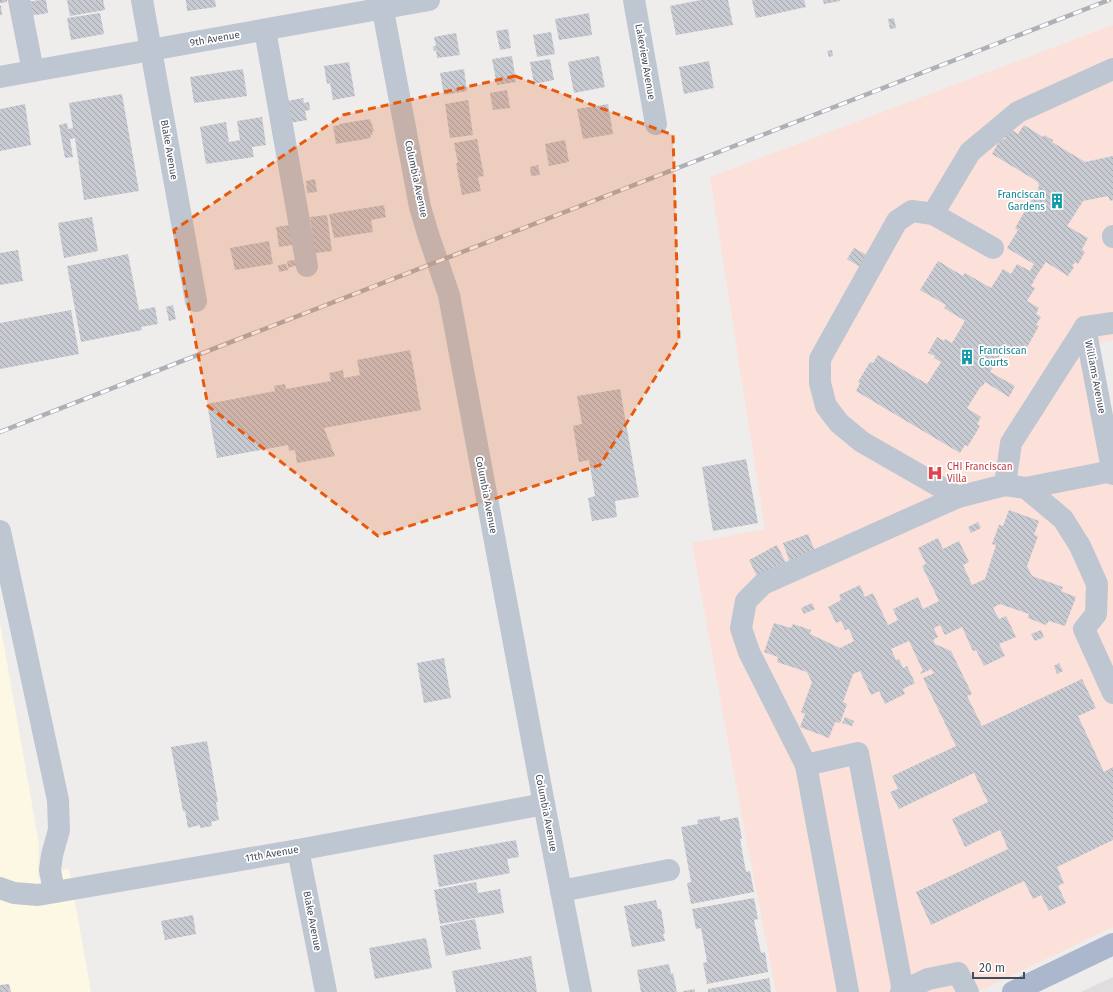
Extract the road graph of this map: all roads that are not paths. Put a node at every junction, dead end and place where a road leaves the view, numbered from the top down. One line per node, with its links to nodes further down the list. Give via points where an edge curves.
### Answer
1 (19, 0): 9 (street)
2 (142, 0): 7 (street, Blake Avenue)
3 (429, 0): 5 (street, 9th Avenue)
4 (634, 0): 11 (street, Lakeview Avenue)
5 (382, 4): 6 (street, 9th Avenue); 25 (street, Columbia Avenue, via 420,207 449,295)
6 (265, 30): 7 (street, 9th Avenue); 14 (street)
7 (151, 50): 9 (street, 9th Avenue); 15 (street, Blake Avenue)
8 (1113, 69): 12 (street, via 1018,112 970,152)
9 (33, 71): 10 (street, 9th Avenue)
10 (0, 77)
11 (656, 124)
12 (933, 214): 13 (street); 20 (street, via 912,211 897,221 820,359 820,383 826,406 839,423 862,442)
13 (992, 248)
14 (307, 266)
15 (196, 301)
16 (1113, 323): 17 (street)
17 (1085, 327): 18 (street, Williams Avenue); 19 (street, via 1011,443)
18 (1113, 473): 19 (street)
19 (1016, 487): 20 (street); 22 (street, via 1063,519 1080,546)
20 (958, 496): 24 (street, via 764,584 746,601 741,628 749,652)
21 (0, 531): 30 (street, via 58,800 59,830 50,870)
22 (1105, 600): 23 (street, via 1084,629)
23 (1113, 692)
24 (806, 765): 34 (street); 35 (street, via 858,753)
25 (544, 804): 26 (street, 11th Avenue); 29 (street, Columbia Avenue)
26 (298, 850): 30 (street, 11th Avenue); 32 (street, Blake Avenue)
27 (668, 870): 29 (street)
28 (0, 888): 30 (street, 11th Avenue, via 14,893 38,895)
29 (561, 891): 33 (street, Columbia Avenue)
30 (54, 892)
31 (1113, 944): 37 (main road)
32 (326, 992)
33 (581, 992)
34 (848, 992)
35 (902, 992): 36 (street, via 928,979 958,973)
36 (968, 992)
37 (1014, 992)

